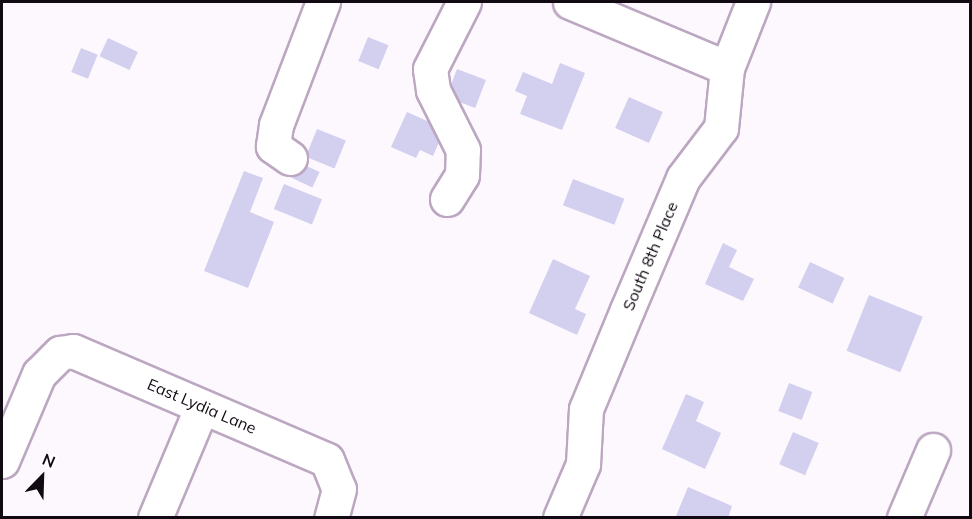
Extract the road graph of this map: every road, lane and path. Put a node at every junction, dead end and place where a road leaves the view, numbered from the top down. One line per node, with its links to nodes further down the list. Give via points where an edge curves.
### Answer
1 (323, 2): 6 (street, via 276,125 273,146)
2 (464, 2): 7 (street, via 430,69 433,90 463,150 462,175)
3 (570, 2): 5 (street)
4 (753, 2): 5 (street, South 8th Place)
5 (728, 68): 13 (street, South 8th Place, via 721,128 683,178 586,409 583,464)
6 (290, 158)
7 (447, 199)
8 (202, 406): 10 (street, East Lydia Lane, via 73,351 49,361 39,374); 11 (street, East Lydia Lane, via 327,460); 12 (street)
9 (933, 450): 14 (street)
10 (2, 461)
11 (335, 503)
12 (155, 518)
13 (560, 518)
14 (904, 518)

